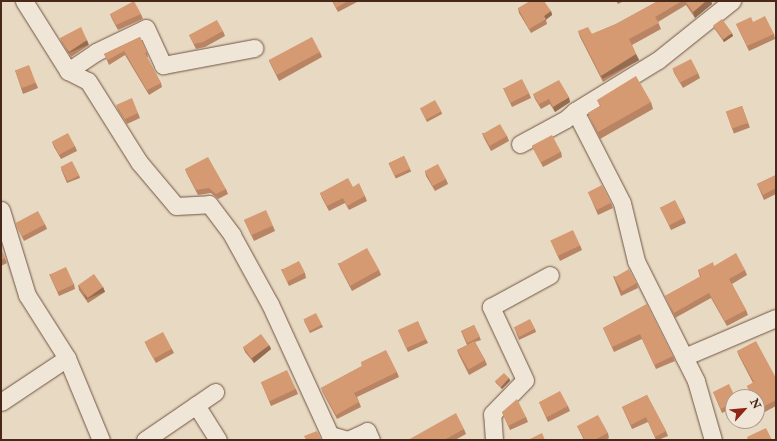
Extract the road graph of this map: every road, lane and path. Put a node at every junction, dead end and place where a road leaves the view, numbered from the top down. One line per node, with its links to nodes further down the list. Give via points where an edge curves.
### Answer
1 (24, 1): 4 (street)
2 (732, 1): 5 (street, via 658,60)
3 (254, 48): 4 (street, via 163,65 146,28 96,52)
4 (68, 71): 20 (street, via 88,81 139,162 176,206 209,204 227,229 270,304 330,436)
5 (575, 111): 6 (street, via 566,119); 12 (street, via 622,203 636,261)
6 (520, 144)
7 (1, 210): 9 (street)
8 (1, 240): 9 (street)
9 (19, 270): 13 (street, via 27,295)
10 (550, 275): 22 (street, via 491,307 525,380 492,414)
11 (776, 318): 12 (street)
12 (684, 357): 23 (street, via 696,381)
13 (66, 358): 15 (street); 17 (street)
14 (215, 392): 16 (street)
15 (1, 402)
16 (196, 405): 18 (street); 19 (street)
17 (100, 440)
18 (145, 440)
19 (218, 440)
20 (347, 440): 21 (street, via 367,431)
21 (372, 440)
22 (494, 440)
23 (713, 440)

